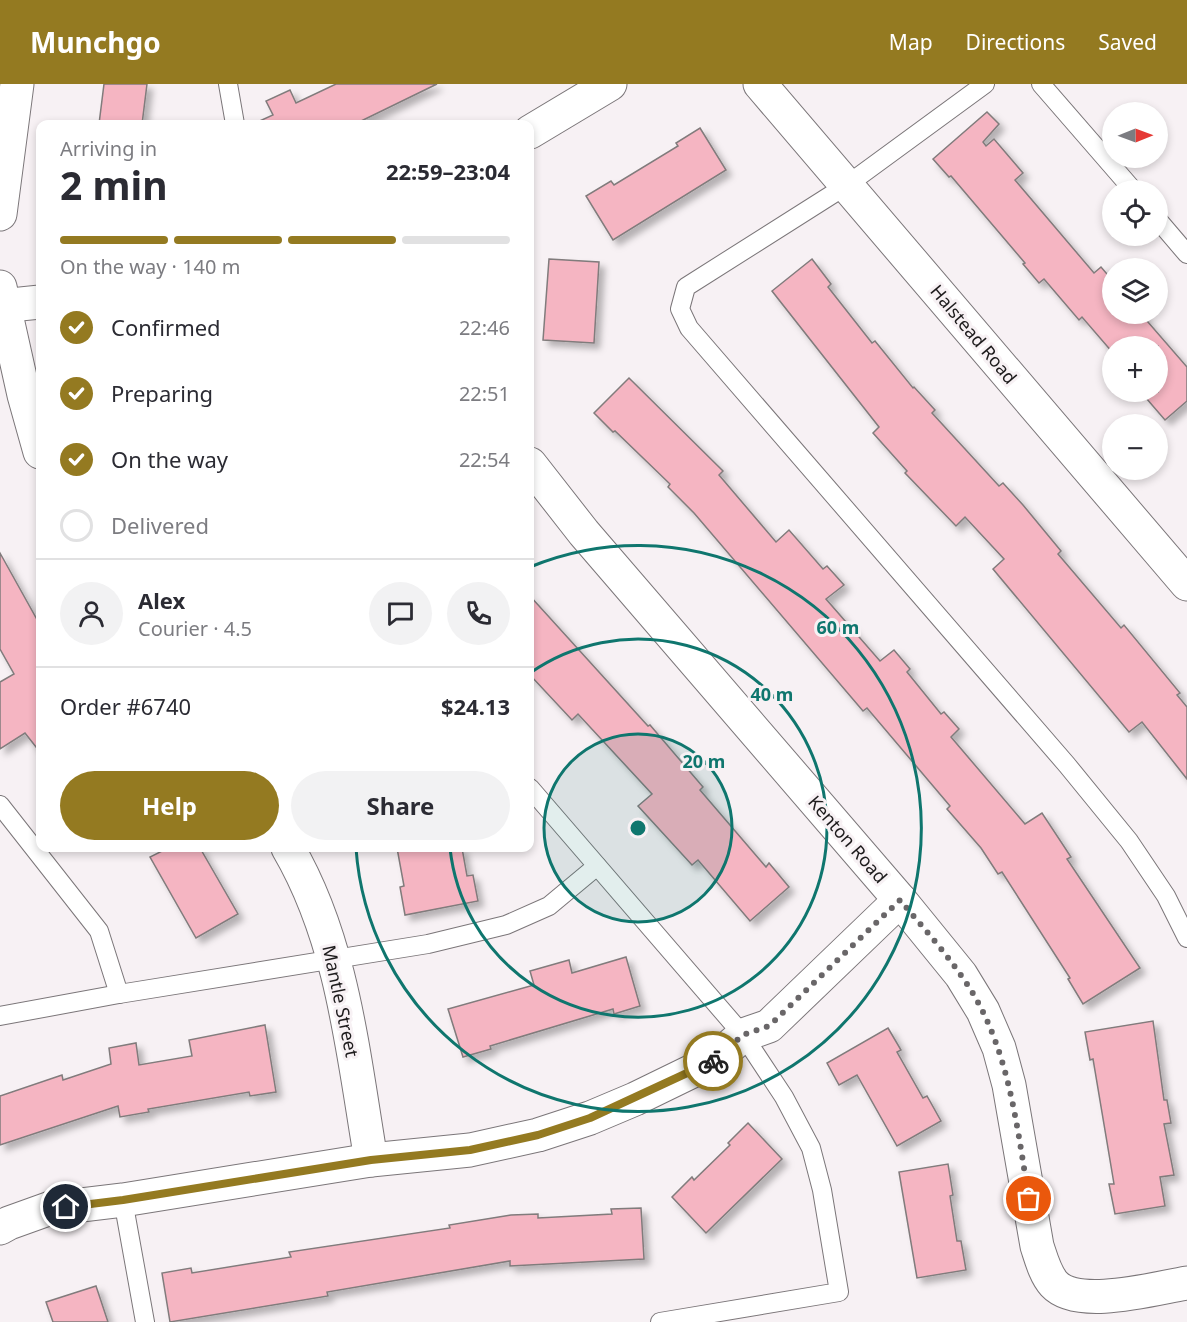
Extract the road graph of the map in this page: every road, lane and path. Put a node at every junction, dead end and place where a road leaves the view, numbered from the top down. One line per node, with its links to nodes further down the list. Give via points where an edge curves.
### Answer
1 (17, 84): 11 (street)
2 (228, 84): 7 (lane)
3 (610, 84): 8 (street)
4 (760, 84): 10 (street, Halstead Road)
5 (985, 84): 10 (lane)
6 (1041, 84): 9 (lane)
7 (234, 120)
8 (534, 130)
9 (1124, 180)
10 (847, 185): 18 (street, Halstead Road); 26 (lane, via 686,287 680,309 689,328 1129,841 1166,896)
11 (0, 214)
12 (1168, 232): 13 (lane)
13 (1187, 254)
14 (1, 300): 15 (street); 16 (street)
15 (36, 302)
16 (36, 438)
17 (534, 469): 25 (street, Kenton Road)
18 (1187, 584)
19 (534, 793): 24 (lane)
20 (0, 805): 21 (lane)
21 (36, 851)
22 (37, 852): 28 (lane, via 99,931)
23 (290, 852): 27 (street, Mantle Street, via 316,906)
24 (597, 866): 27 (lane, via 549,906 506,925); 30 (lane)
25 (900, 900): 30 (street, via 769,1026); 34 (street, Kenton Road, via 961,975 999,1048 1037,1246 1055,1285 1071,1294 1091,1296)
26 (1187, 938)
27 (335, 960): 28 (lane); 31 (street, Mantle Street)
28 (119, 994): 29 (lane)
29 (0, 1016)
30 (743, 1035): 31 (street, via 713,1061 590,1118 538,1135 470,1150); 36 (lane, via 784,1097 811,1148 839,1292)
31 (371, 1160): 32 (street)
32 (123, 1200): 33 (street, via 48,1209); 35 (lane)
33 (0, 1228)
34 (1187, 1283)
35 (145, 1322)
36 (660, 1322)

